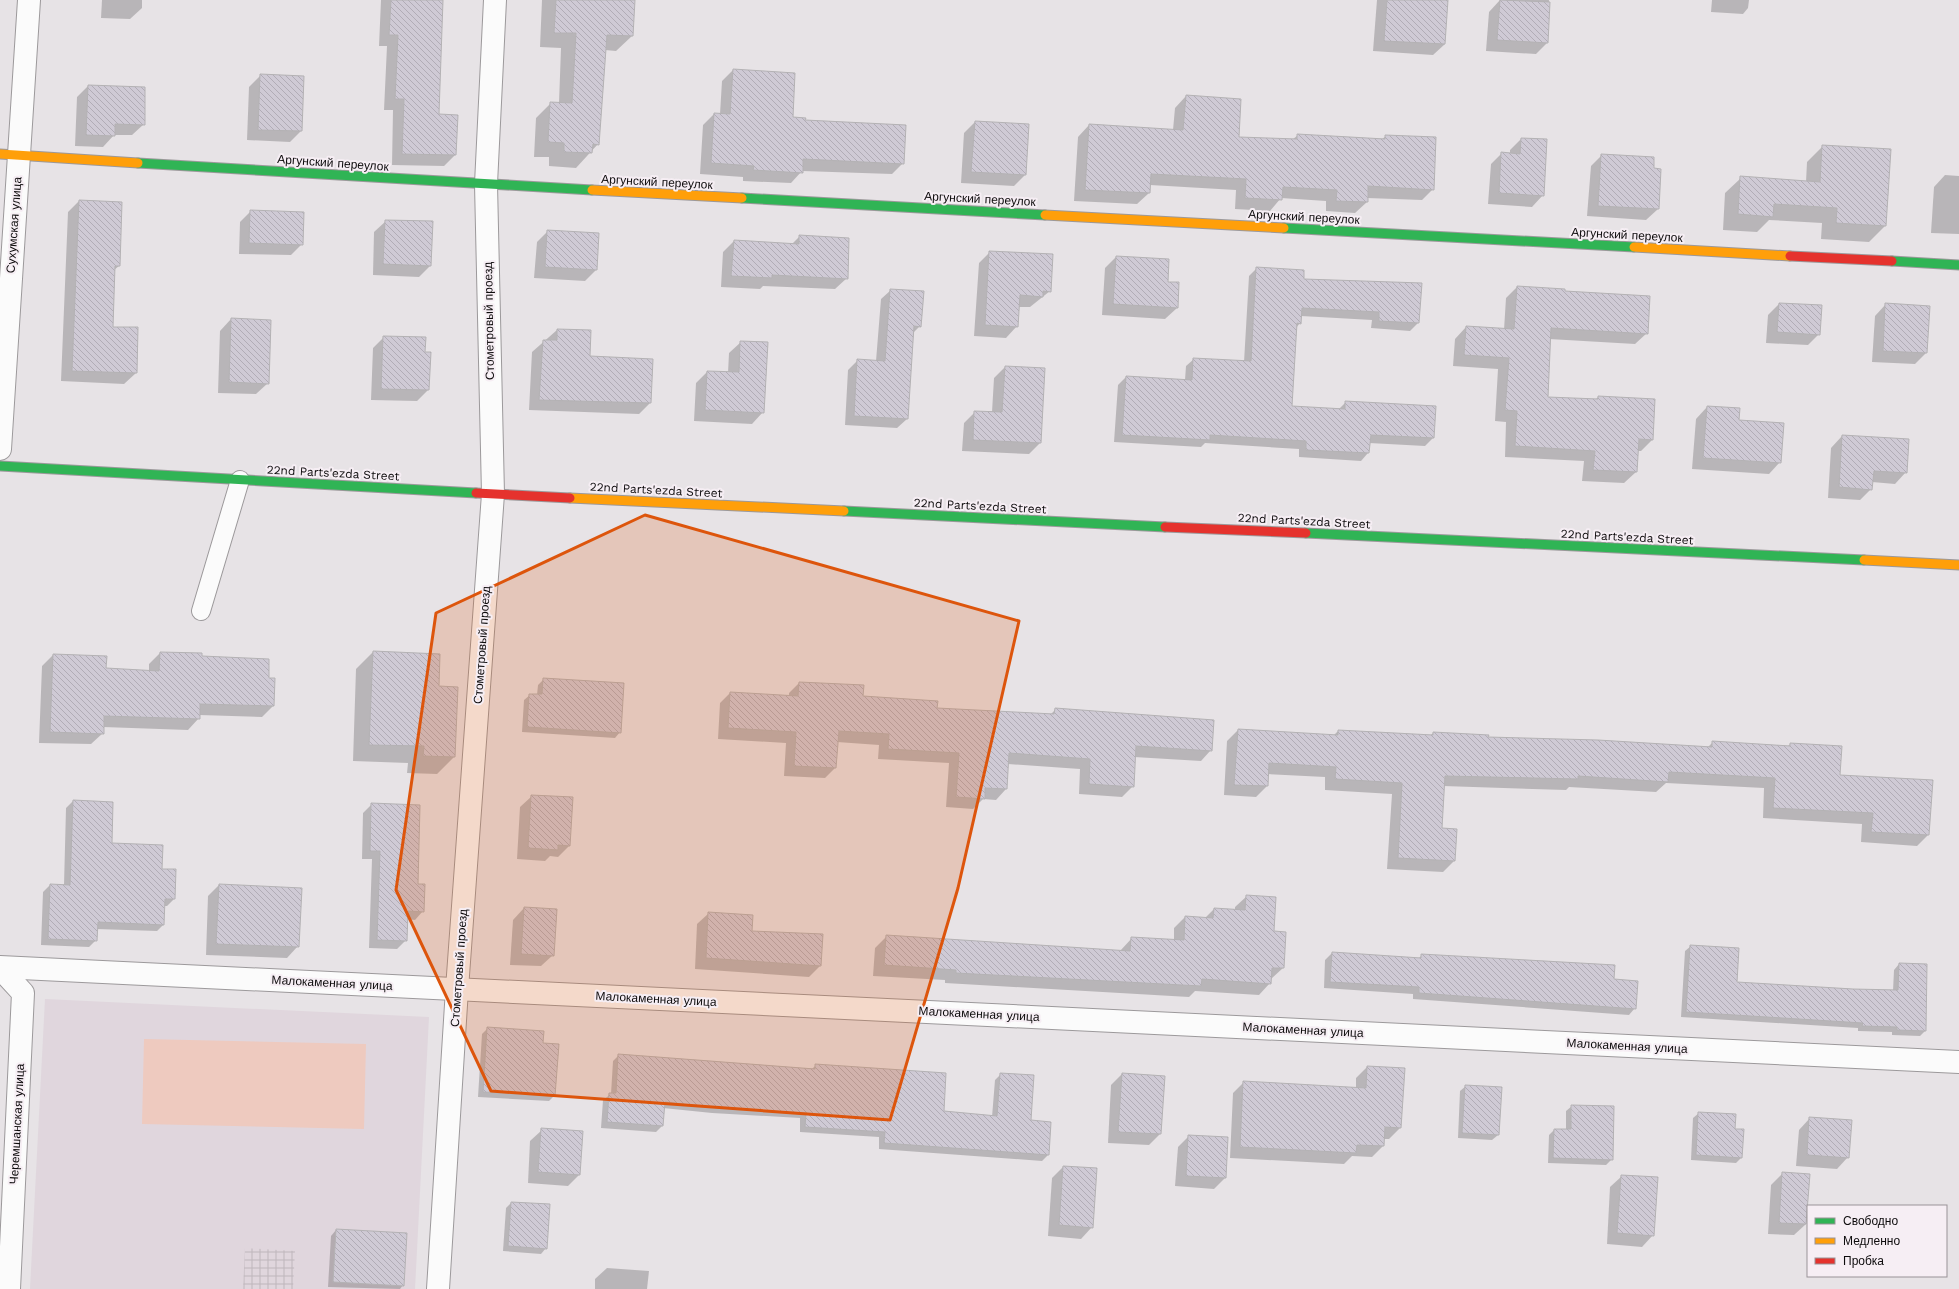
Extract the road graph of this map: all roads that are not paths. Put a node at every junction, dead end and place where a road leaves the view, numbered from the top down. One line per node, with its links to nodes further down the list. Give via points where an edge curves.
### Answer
1 (29, 0): 3 (street, Сухумская улица)
2 (496, 0): 4 (street, Стометровый проезд)
3 (9, 155): 4 (street, Аргунский переулок); 6 (street, Сухумская улица)
4 (486, 184): 5 (street, Аргунский переулок); 9 (street, Стометровый проезд)
5 (1959, 265)
6 (0, 449)
7 (0, 466): 8 (street, 22nd Parts'ezda Street)
8 (240, 480): 9 (street, 22nd Parts'ezda Street); 11 (lane)
9 (493, 494): 10 (street, 22nd Parts'ezda Street); 13 (street, Стометровый проезд)
10 (1959, 565)
11 (201, 611)
12 (0, 967): 13 (street, Малокаменная улица); 15 (street, Черемшанская улица, via 24,993)
13 (457, 989): 14 (street, Малокаменная улица); 16 (street, Стометровый проезд)
14 (1959, 1062)
15 (9, 1289)
16 (438, 1289)

